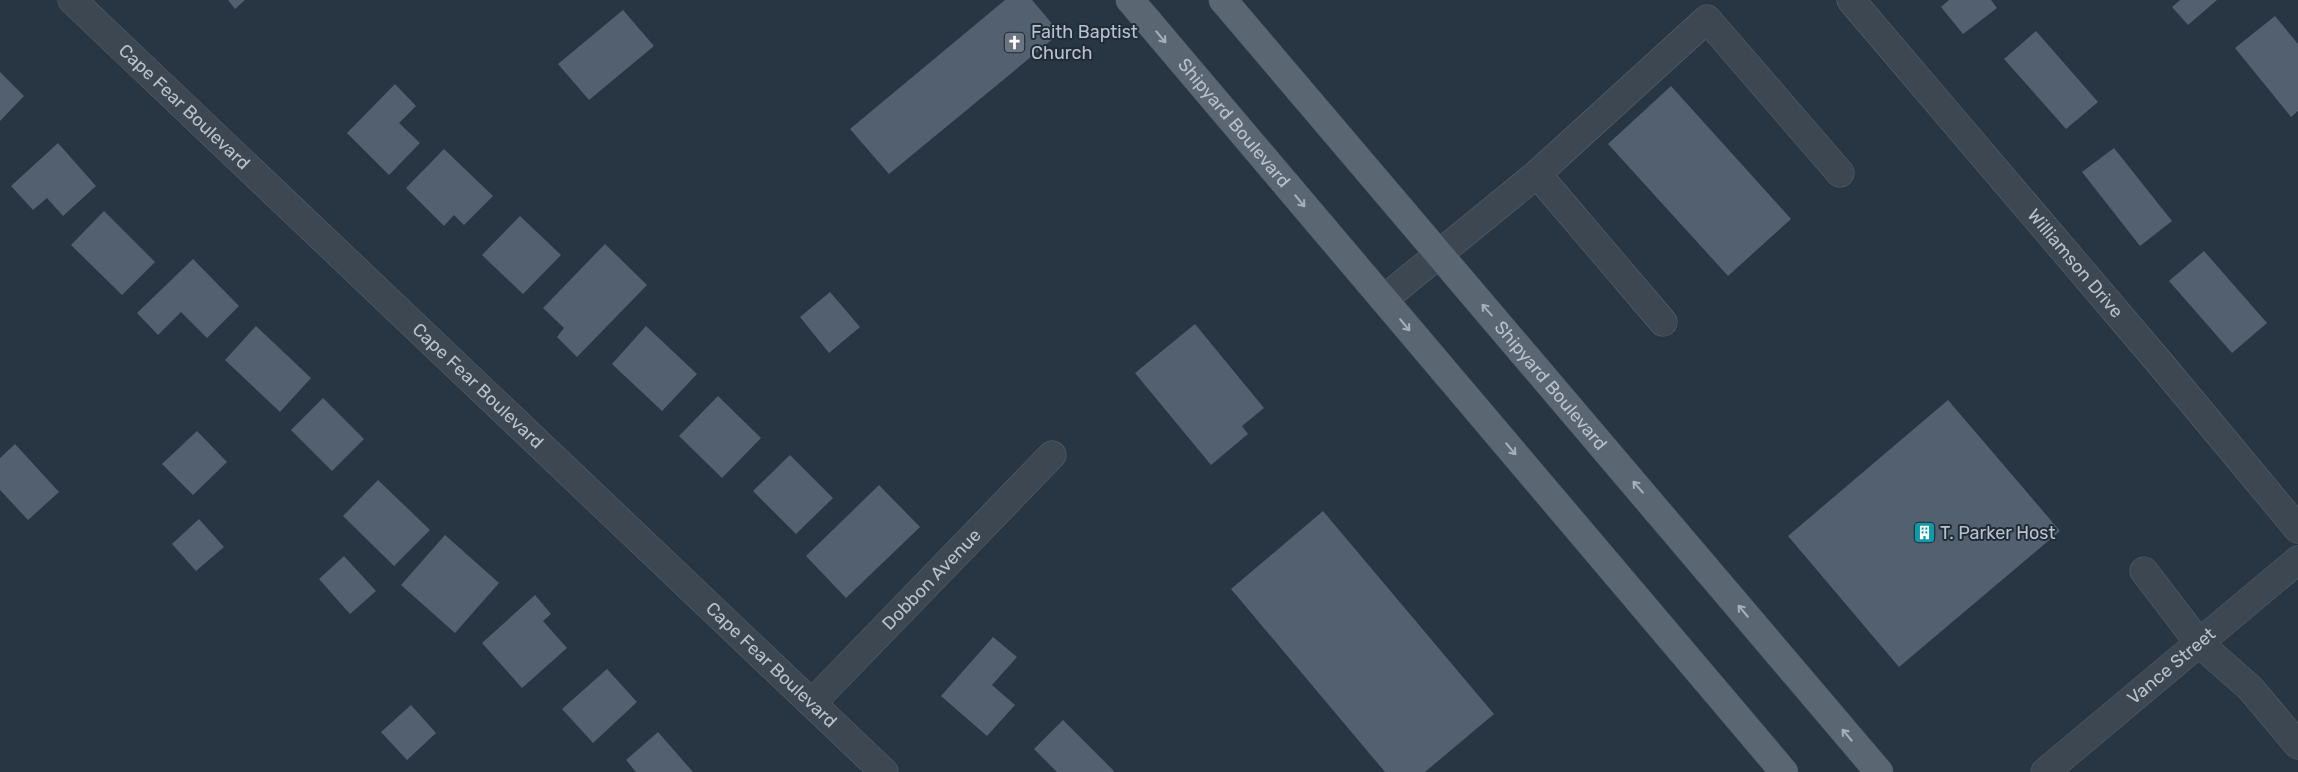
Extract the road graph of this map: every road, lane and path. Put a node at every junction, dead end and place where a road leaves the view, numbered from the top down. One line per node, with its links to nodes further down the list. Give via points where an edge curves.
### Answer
1 (72, 0): 15 (street, Cape Fear Boulevard)
2 (1130, 0): 8 (main road, Shipyard Boulevard, one-way to 8)
3 (1223, 0): 7 (main road, Shipyard Boulevard)
4 (1851, 0): 11 (street, Williamson Drive)
5 (1840, 173): 6 (street, via 1707,19)
6 (1536, 174): 7 (street); 9 (street)
7 (1439, 254): 8 (street); 19 (main road, Shipyard Boulevard, one-way to 7)
8 (1384, 299): 18 (main road, Shipyard Boulevard, one-way to 18)
9 (1664, 322)
10 (1052, 455): 15 (street, Dobbon Avenue)
11 (2298, 529)
12 (2298, 560): 14 (street, Vance Street)
13 (2144, 571): 14 (street)
14 (2199, 642): 16 (street, via 2250,688); 20 (street, Vance Street)
15 (812, 703): 17 (street, Cape Fear Boulevard)
16 (2298, 745)
17 (884, 772)
18 (1784, 772)
19 (1879, 772)
20 (2045, 772)

